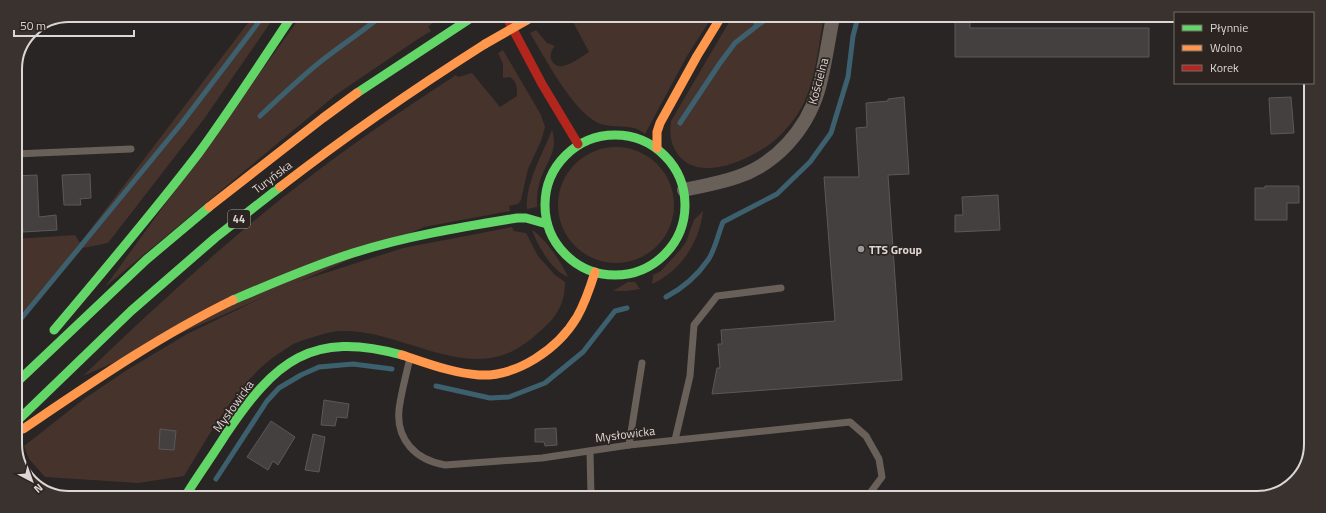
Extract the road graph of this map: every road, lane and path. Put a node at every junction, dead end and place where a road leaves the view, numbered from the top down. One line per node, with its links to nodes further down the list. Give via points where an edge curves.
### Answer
1 (288, 22): 15 (main road, via 236,101 197,154 144,223)
2 (465, 22): 20 (main road, Turyńska / 44, via 373,82 222,196 146,260)
3 (509, 22): 7 (main road)
4 (524, 22): 21 (main road, Turyńska / 44, bridge, via 433,75 340,140 257,204 130,312)
5 (717, 22): 8 (main road, via 686,73 660,124)
6 (832, 22): 11 (street, Kościelna, via 818,90 809,113 795,135 771,158 744,175)
7 (578, 144): 8 (main road, via 610,134 627,135); 12 (main road, via 553,170 546,187)
8 (657, 148): 11 (main road, via 670,160)
9 (131, 149): 10 (lane)
10 (22, 154)
11 (684, 190): 13 (main road, via 682,226 663,256 648,267 631,273 613,275)
12 (546, 224): 13 (main road, via 564,254); 22 (main road, via 516,218 438,231 362,251 296,273 179,328 126,360)
13 (595, 272): 17 (main road, Mysłowicka, via 588,296 574,324 557,344 532,361 509,371 481,374 455,372)
14 (781, 288): 23 (lane, via 716,296 694,325 690,376)
15 (50, 336)
16 (40, 348): 19 (main road)
17 (410, 358): 25 (lane, Mysłowicka, via 399,410 399,422 407,443 424,459 445,465 542,458); 26 (main road, Mysłowicka, via 382,349 346,345 293,360 270,378 251,398)
18 (642, 363): 24 (lane)
19 (22, 369)
20 (22, 377)
21 (22, 416)
22 (22, 430)
23 (675, 440): 24 (lane, Mysłowicka); 28 (lane, Mysłowicka, via 850,422 866,436 880,459 882,477)
24 (629, 445): 25 (lane, Mysłowicka)
25 (590, 451): 27 (lane)
26 (189, 491)
27 (591, 491)
28 (872, 491)

